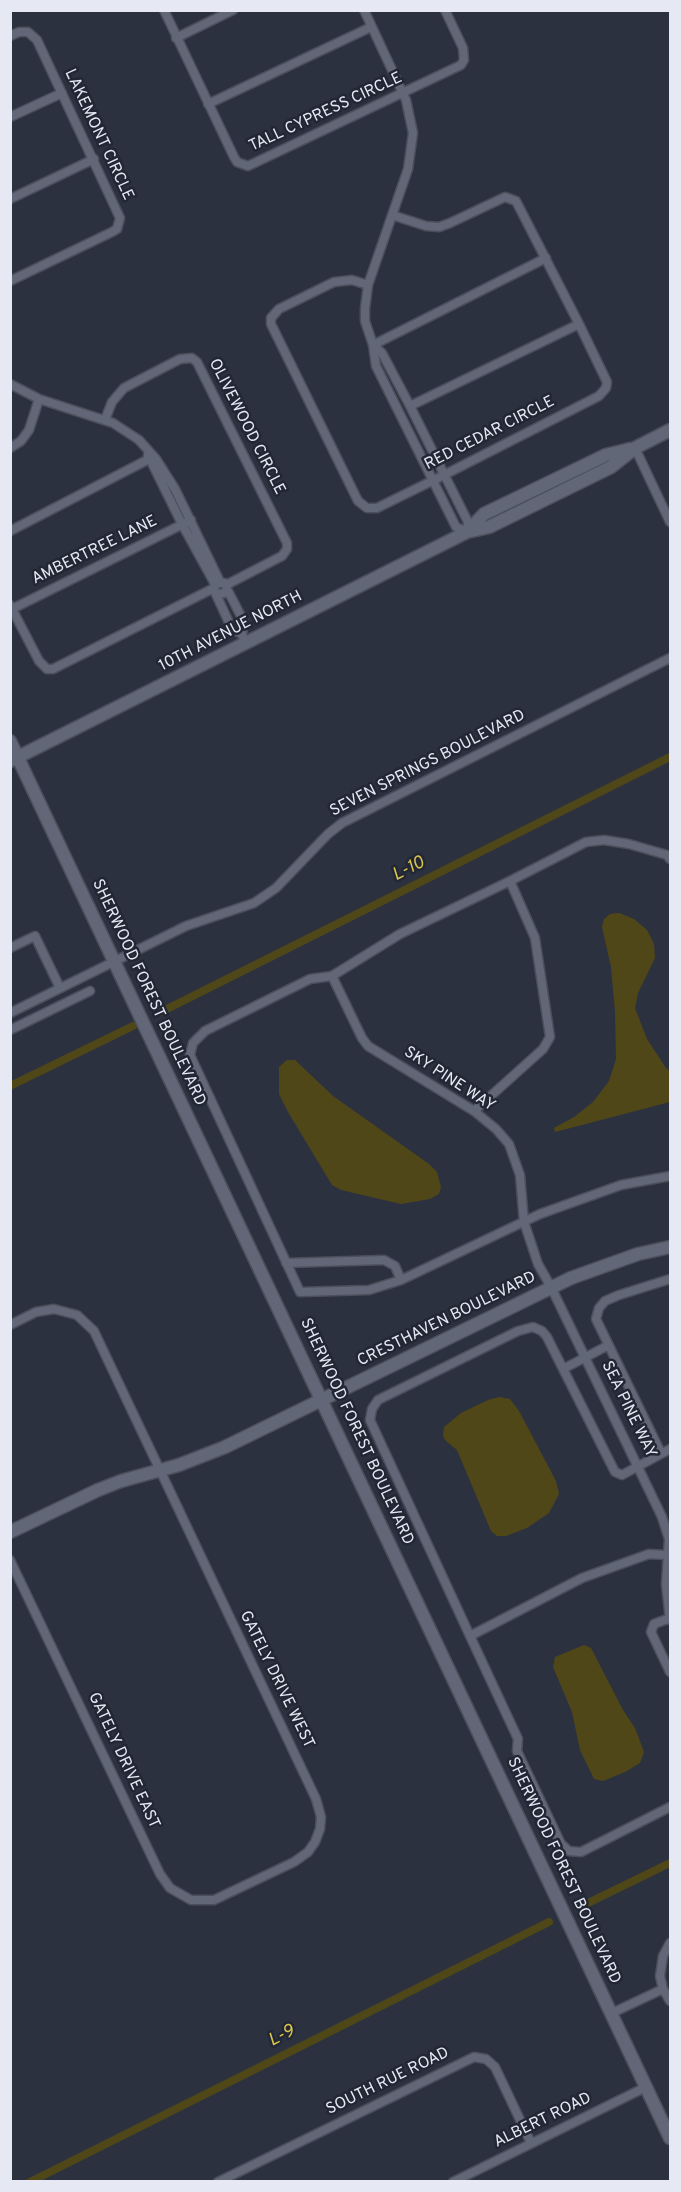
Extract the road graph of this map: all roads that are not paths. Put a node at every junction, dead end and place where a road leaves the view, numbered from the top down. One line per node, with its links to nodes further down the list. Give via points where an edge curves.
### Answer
1 (164, 10): 7 (street, TALL CYPRESS CIRCLE)
2 (233, 10): 7 (street)
3 (364, 10): 5 (street)
4 (445, 10): 9 (street, TALL CYPRESS CIRCLE, via 463,48 464,60)
5 (371, 27): 9 (street); 10 (street)
6 (10, 36): 8 (street, LAKEMONT CIRCLE, via 19,32 33,35)
7 (176, 38): 10 (street, TALL CYPRESS CIRCLE)
8 (62, 93): 11 (street); 12 (street, LAKEMONT CIRCLE)
9 (403, 93): 10 (street, TALL CYPRESS CIRCLE, via 248,166 234,157); 14 (street, via 411,120 412,147)
10 (208, 104)
11 (10, 117)
12 (94, 159): 13 (street); 16 (street, LAKEMONT CIRCLE, via 120,218 117,229)
13 (10, 199)
14 (392, 215): 15 (street, RED CEDAR CIRCLE, via 439,227 510,198 519,205); 17 (street)
15 (546, 258): 18 (street, RED CEDAR CIRCLE); 19 (street)
16 (10, 281)
17 (368, 285): 19 (street, via 365,321); 30 (street, RED CEDAR CIRCLE, via 352,280 334,282 279,309 271,324 362,505 377,508)
18 (579, 324): 22 (street); 29 (street, RED CEDAR CIRCLE, via 607,382 604,393)
19 (373, 345): 22 (street, via 382,353); 30 (street, via 376,366)
20 (10, 384): 21 (street)
21 (39, 399): 23 (street); 25 (street, via 25,436)
22 (410, 406): 29 (street)
23 (105, 420): 27 (street, via 129,432); 36 (street, OLIVEWOOD CIRCLE, via 112,402 124,388 180,359 196,362 287,543 282,555)
24 (670, 430): 26 (street, 10TH AVENUE NORTH)
25 (10, 448)
26 (635, 448): 32 (street); 35 (street, 10TH AVENUE NORTH, via 606,455 484,514)
27 (147, 449): 28 (street); 31 (street)
28 (149, 459): 33 (street); 34 (street)
29 (444, 475): 30 (street, RED CEDAR CIRCLE); 35 (street, via 468,522)
30 (433, 480): 35 (street, via 456,527)
31 (191, 520): 33 (street, AMBERTREE LANE); 36 (street)
32 (670, 522)
33 (182, 524): 36 (street); 37 (street, AMBERTREE LANE)
34 (10, 531)
35 (467, 532): 38 (street, 10TH AVENUE NORTH)
36 (220, 587): 37 (street, OLIVEWOOD CIRCLE, via 53,669 39,661); 38 (street, via 232,629); 38 (street, via 244,622)
37 (11, 607)
38 (244, 639): 41 (street, 10TH AVENUE NORTH)
39 (670, 658): 45 (street, SEVEN SPRINGS BOULEVARD, via 342,823 276,888 254,903 186,926)
40 (10, 741): 41 (street, SHERWOOD FOREST BOULEVARD)
41 (14, 760): 45 (street, SHERWOOD FOREST BOULEVARD)
42 (670, 859): 43 (street, via 628,844 586,842)
43 (510, 881): 46 (street, via 400,934); 51 (street, via 535,938 550,1037 543,1049)
44 (10, 948): 47 (street, via 35,936)
45 (115, 961): 47 (street, SEVEN SPRINGS BOULEVARD); 63 (street, SHERWOOD FOREST BOULEVARD)
46 (333, 976): 51 (street, SKY PINE WAY, via 368,1046); 55 (street, via 310,979 205,1031 193,1043 190,1055)
47 (60, 988): 49 (street, SEVEN SPRINGS BOULEVARD)
48 (90, 991): 50 (street)
49 (10, 1012)
50 (10, 1030)
51 (474, 1111): 53 (street, SKY PINE WAY, via 509,1144 520,1175)
52 (670, 1176): 53 (street, via 621,1185)
53 (525, 1222): 57 (street); 58 (street, SKY PINE WAY, via 538,1264)
54 (670, 1246): 58 (street, CRESTHAVEN BOULEVARD, via 602,1266)
55 (286, 1263): 57 (street, via 384,1260 394,1266); 57 (street, via 300,1292 369,1290)
56 (670, 1279): 60 (street, via 619,1295 598,1308 596,1319)
57 (401, 1280)
58 (551, 1287): 61 (street, SEA PINE WAY); 63 (street, CRESTHAVEN BOULEVARD)
59 (10, 1325): 67 (street, GATELY DRIVE WEST, via 36,1312 54,1309 71,1312 86,1322 97,1336)
60 (607, 1346): 61 (street); 65 (street)
61 (585, 1356): 62 (street); 66 (street, SEA PINE WAY)
62 (562, 1369): 66 (street, via 615,1472 622,1474); 72 (street, via 547,1337 533,1327 378,1400 372,1409 370,1419)
63 (322, 1400): 67 (street, CRESTHAVEN BOULEVARD, via 195,1460); 79 (street, SHERWOOD FOREST BOULEVARD)
64 (670, 1449): 65 (street)
65 (661, 1453): 66 (street)
66 (638, 1466): 69 (street, SEA PINE WAY, via 662,1517 669,1539)
67 (160, 1470): 68 (street, CRESTHAVEN BOULEVARD, via 98,1490); 75 (street, GATELY DRIVE WEST, via 320,1811 320,1829 308,1851)
68 (10, 1532)
69 (667, 1555): 71 (street, SEA PINE WAY, via 666,1598); 72 (street, via 649,1554 582,1578)
70 (10, 1560): 75 (street, GATELY DRIVE EAST, via 166,1884 180,1895 202,1901 224,1896)
71 (670, 1619): 73 (street, via 654,1624 651,1632)
72 (470, 1636): 74 (street, via 518,1739 517,1751 561,1844 569,1851 581,1852)
73 (670, 1672)
74 (670, 1806)
75 (256, 1880)
76 (670, 1943): 77 (street, via 660,1969)
77 (663, 1989): 78 (street); 79 (street)
78 (670, 2001)
79 (612, 2013): 80 (street, SHERWOOD FOREST BOULEVARD)
80 (646, 2087): 81 (street, SHERWOOD FOREST BOULEVARD); 82 (street, ALBERT ROAD)
81 (670, 2138)
82 (531, 2143): 83 (street, SOUTH RUE ROAD, via 495,2067 486,2059 474,2057); 84 (street, ALBERT ROAD)
83 (218, 2181)
84 (453, 2181)

